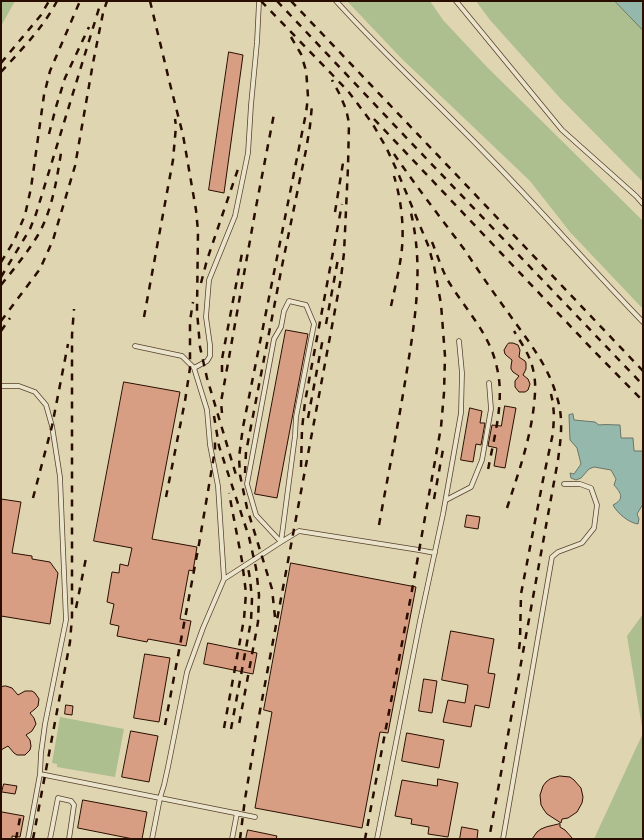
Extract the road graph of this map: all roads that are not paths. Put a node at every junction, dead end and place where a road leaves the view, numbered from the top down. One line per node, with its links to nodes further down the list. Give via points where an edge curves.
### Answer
1 (336, 1): 5 (lane, via 485,153)
2 (456, 1): 4 (lane, via 562,130)
3 (259, 2): 8 (lane, via 248,153 235,216 209,280 206,317 210,356 207,361)
4 (643, 204)
5 (643, 322)
6 (459, 341): 12 (lane, via 462,373 461,413)
7 (135, 346): 8 (lane, via 182,356)
8 (194, 368): 15 (lane, via 207,410 210,445 218,486)
9 (489, 383): 12 (lane, via 491,409 482,460 471,487)
10 (1, 386): 16 (lane, via 19,386 35,392 46,405 60,476 66,620 45,724)
11 (564, 484): 26 (lane, via 580,484 591,488 597,505 594,528 582,543 552,557)
12 (446, 500): 14 (lane)
13 (281, 542): 13 (lane, via 296,417 314,324 306,305 289,300 281,327 274,339 247,484 256,515); 14 (lane, via 299,531); 15 (lane)
14 (435, 553): 25 (lane)
15 (224, 579): 17 (lane, via 187,672)
16 (40, 774): 17 (lane); 20 (lane)
17 (160, 798): 18 (lane); 23 (lane)
18 (237, 813): 19 (lane); 24 (lane)
19 (255, 817)
20 (28, 839)
21 (50, 839): 22 (lane, via 58,798 71,801 74,805)
22 (69, 839)
23 (152, 839)
24 (232, 839)
25 (377, 839)
26 (504, 839)

